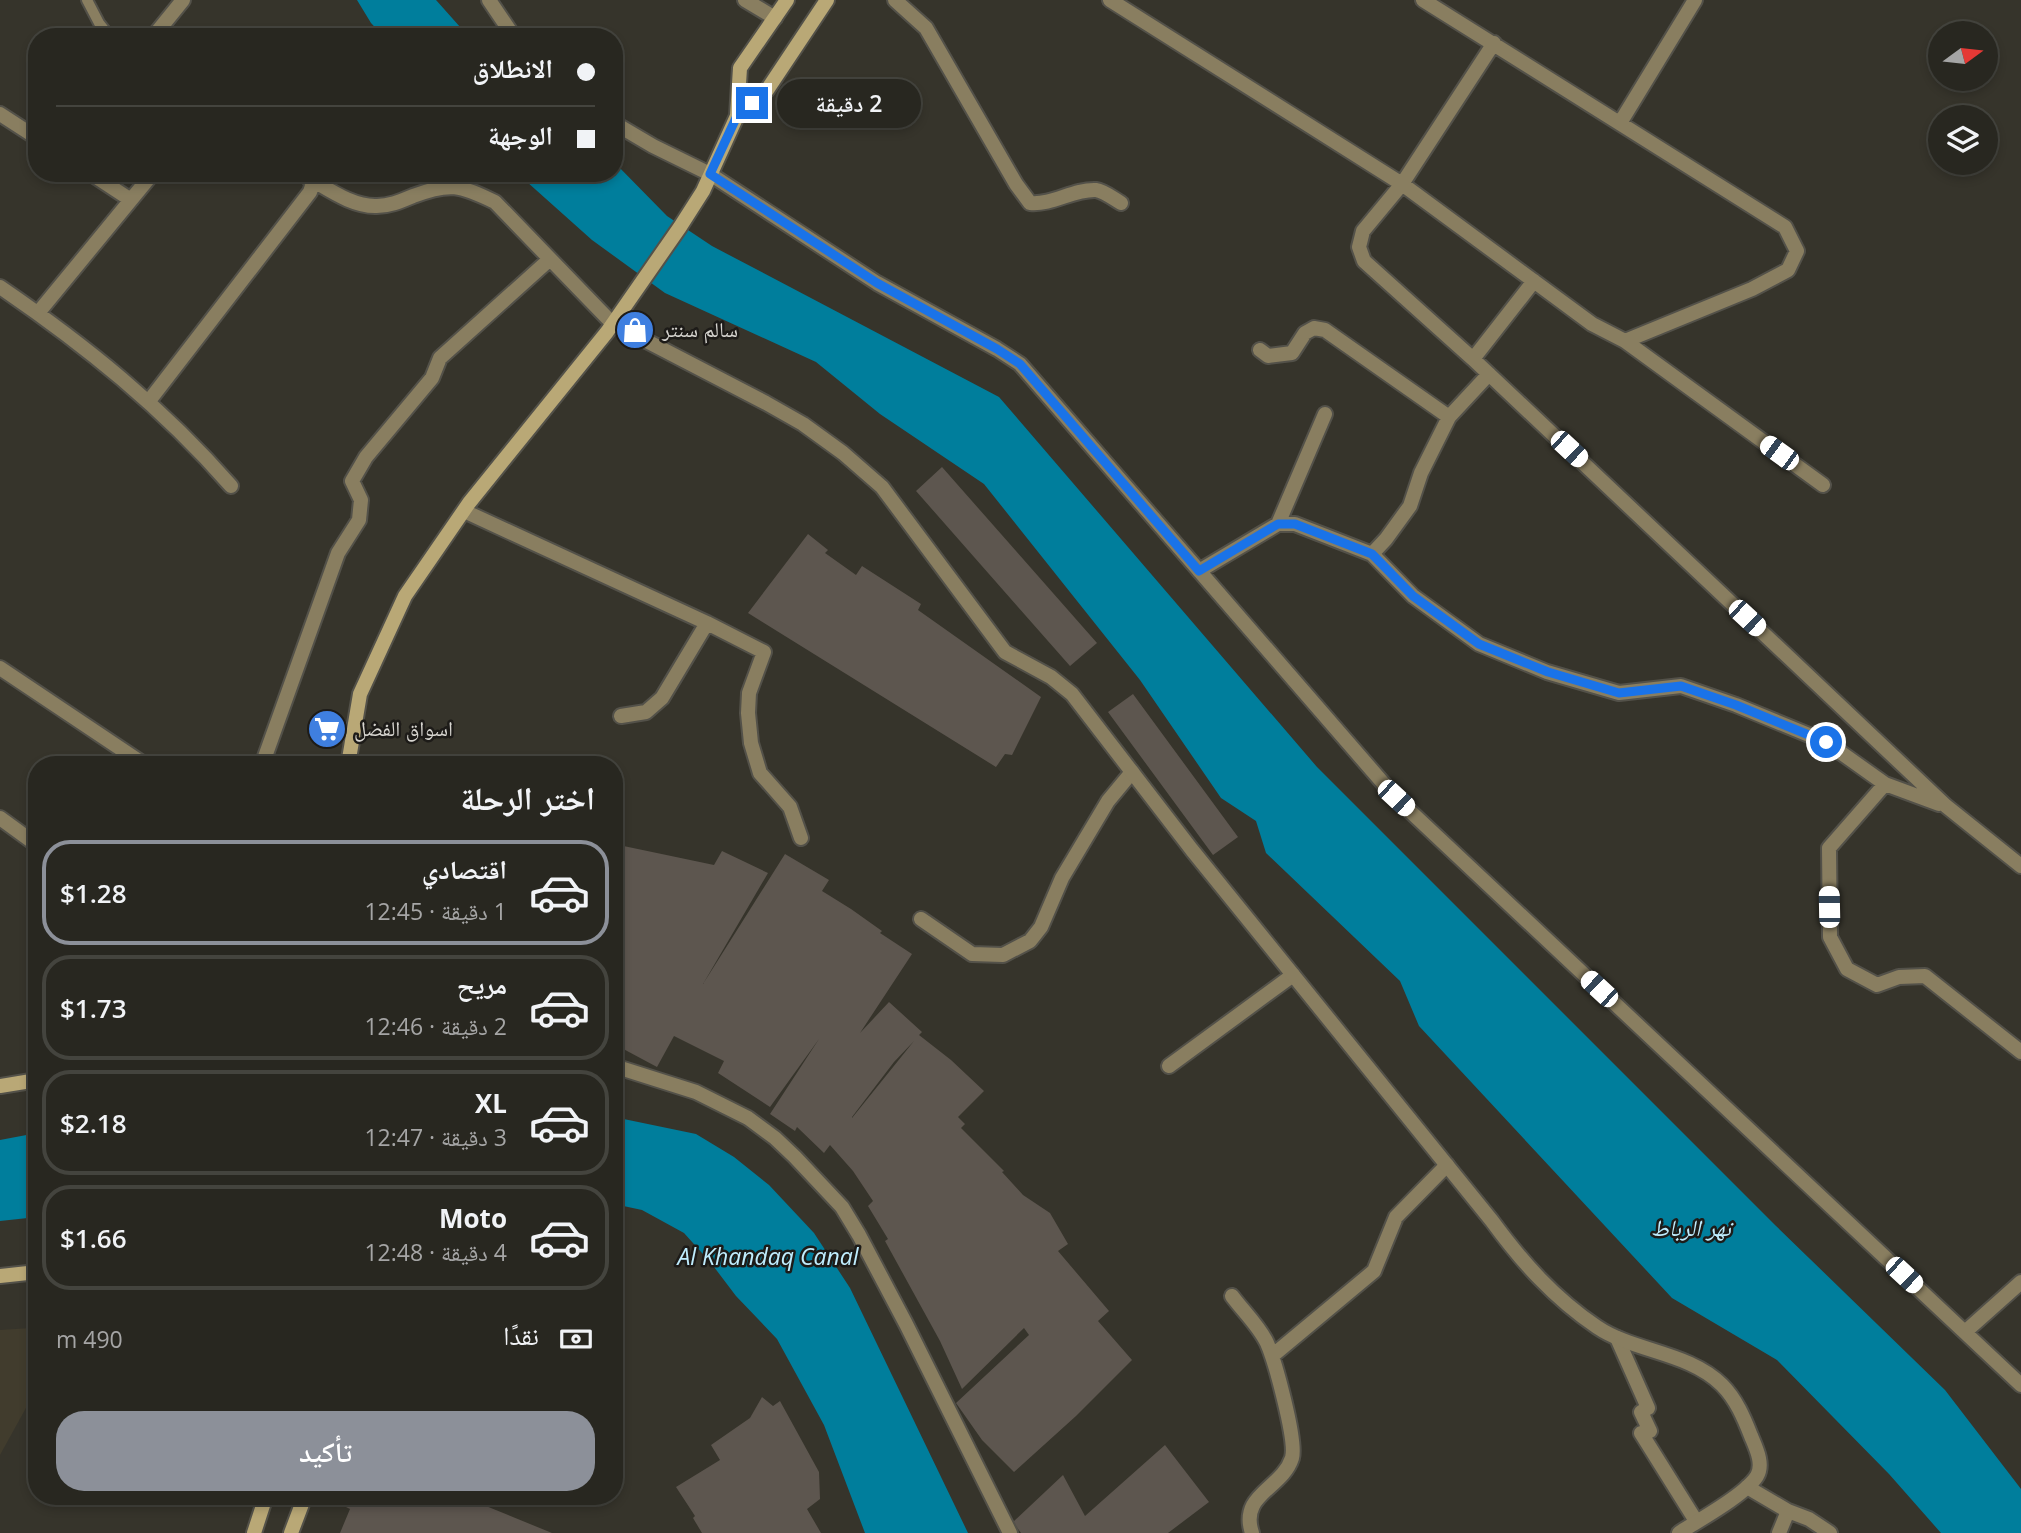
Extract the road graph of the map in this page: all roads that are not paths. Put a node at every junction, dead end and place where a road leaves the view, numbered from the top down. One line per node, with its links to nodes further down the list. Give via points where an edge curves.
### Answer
1 (87, 0): 14 (street)
2 (183, 0): 15 (street)
3 (489, 0): 16 (street)
4 (745, 0): 13 (street)
5 (787, 0): 13 (main road)
6 (827, 0): 19 (main road, via 767,90)
7 (895, 0): 30 (street, via 926,28 1030,203 1098,190)
8 (1110, 0): 12 (street)
9 (1138, 0): 12 (street)
10 (1423, 0): 17 (street)
11 (1695, 0): 20 (street)
12 (1130, 13): 28 (street)
13 (775, 18): 19 (main road, via 740,68)
14 (103, 28)
15 (160, 28)
16 (508, 28)
17 (1494, 43): 20 (street); 28 (street)
18 (0, 114): 22 (street)
19 (737, 116): 23 (main road)
20 (1620, 122): 36 (street, via 1785,227 1797,251 1788,270 1752,289)
21 (623, 128): 23 (street)
22 (28, 132)
23 (710, 174): 35 (main road, via 681,227); 48 (street, via 877,283 1020,364)
24 (104, 182): 29 (street)
25 (146, 182): 29 (street)
26 (311, 182): 40 (street, via 310,192)
27 (316, 182): 31 (street, via 338,195 375,206 453,186 470,190 495,202)
28 (1402, 184): 32 (street); 38 (street, via 1363,231 1359,247 1364,261)
29 (131, 200): 34 (street)
30 (1121, 203)
31 (550, 259): 35 (street); 53 (street, via 440,358 432,378 366,457 352,481 361,500 359,520 338,554)
32 (1534, 281): 36 (street, via 1592,324); 38 (street)
33 (0, 287): 34 (street)
34 (38, 313): 40 (street)
35 (616, 317): 45 (main road); 55 (street, via 803,424 882,486 1005,652 1051,677 1072,695)
36 (1625, 341): 43 (street)
37 (1260, 350): 42 (street, via 1268,356 1292,352 1305,333 1314,328 1325,330)
38 (1473, 359): 39 (street)
39 (1489, 374): 42 (street); 57 (street)
40 (149, 401): 44 (street)
41 (1325, 414): 46 (street)
42 (1449, 417): 47 (street, via 1410,506)
43 (1823, 485)
44 (231, 486)
45 (464, 511): 49 (street); 54 (main road, via 405,596 360,694)
46 (1278, 524): 47 (street, via 1295,524); 48 (street)
47 (1372, 554): 56 (street, via 1413,596 1479,644 1548,672 1619,693 1681,686 1826,742)
48 (1199, 571): 74 (street, via 1396,798)
49 (707, 623): 51 (street, via 662,698 646,712); 60 (street, via 764,652 749,693 751,743 760,773 790,807)
50 (0, 668): 52 (street)
51 (621, 716)
52 (132, 756)
53 (265, 756)
54 (350, 756)
55 (1132, 772): 62 (street, via 1108,801 1030,941 1003,955 972,954); 63 (street)
56 (1885, 784): 57 (street); 64 (street, via 1829,848 1830,937 1847,969 1877,985 1899,977 1925,976)
57 (1946, 806): 61 (street)
58 (0, 818): 59 (street)
59 (28, 838)
60 (801, 838)
61 (2021, 866)
62 (922, 919)
63 (1293, 975): 65 (street); 69 (street)
64 (2021, 1052)
65 (1169, 1066)
66 (623, 1069): 85 (street, via 696,1092 748,1118 796,1157 842,1207)
67 (28, 1081): 68 (main road)
68 (0, 1086)
69 (1447, 1165): 75 (street, via 1547,1287); 76 (street, via 1396,1217 1374,1271)
70 (28, 1273): 71 (main road)
71 (0, 1276)
72 (2021, 1282): 74 (street)
73 (1232, 1296): 76 (street)
74 (1965, 1332): 77 (street)
75 (1617, 1338): 78 (street, via 1700,1370 1722,1385 1742,1414 1757,1451 1758,1475); 82 (street, via 1648,1408 1641,1412 1650,1431 1641,1433)
76 (1272, 1356): 86 (street, via 1293,1455 1250,1510)
77 (2021, 1385)
78 (1747, 1487): 81 (street); 82 (street)
79 (263, 1505): 83 (main road)
80 (302, 1505): 84 (main road)
81 (1788, 1511): 88 (street); 89 (street)
82 (1696, 1521): 87 (street)
83 (254, 1533)
84 (291, 1533)
85 (1010, 1533)
86 (1251, 1533)
87 (1679, 1533)
88 (1779, 1533)
89 (1830, 1533)

